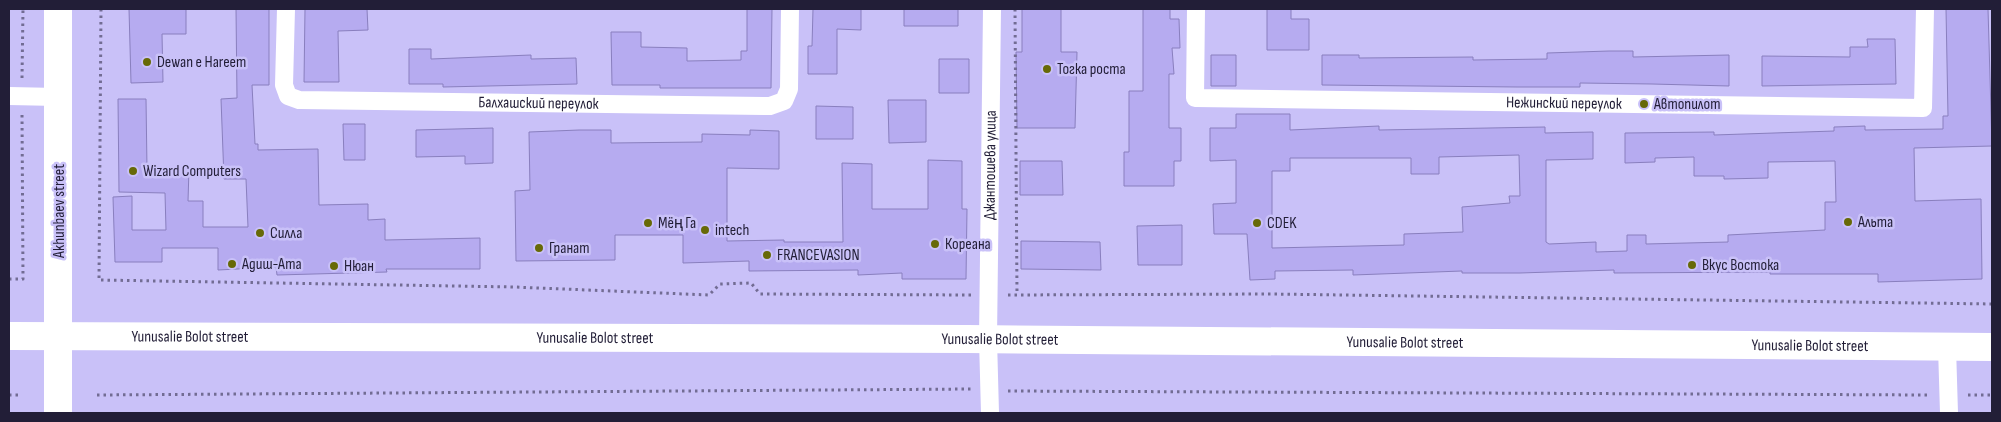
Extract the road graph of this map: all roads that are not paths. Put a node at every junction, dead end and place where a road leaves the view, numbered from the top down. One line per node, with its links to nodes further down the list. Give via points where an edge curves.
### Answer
1 (58, 9): 8 (main road, Akhunbaev street)
2 (286, 9): 3 (street, Балхашский переулок, via 284,85 288,96 299,100 770,106 784,101 789,89)
3 (790, 9)
4 (992, 9): 11 (street, Джантошева улица)
5 (1196, 9): 6 (street, Нежинский переулок, via 1195,98 1923,108)
6 (1925, 9)
7 (15, 96): 8 (street)
8 (58, 97): 10 (main road, Akhunbaev street)
9 (9, 336): 10 (main road, Yunusalie Bolot street)
10 (58, 337): 11 (main road, Yunusalie Bolot street); 14 (main road, Akhunbaev street)
11 (988, 339): 12 (main road, Yunusalie Bolot street); 15 (street, Джантошева улица)
12 (1946, 347): 13 (main road, Yunusalie Bolot street); 16 (street)
13 (1992, 347)
14 (58, 413)
15 (990, 413)
16 (1949, 413)

